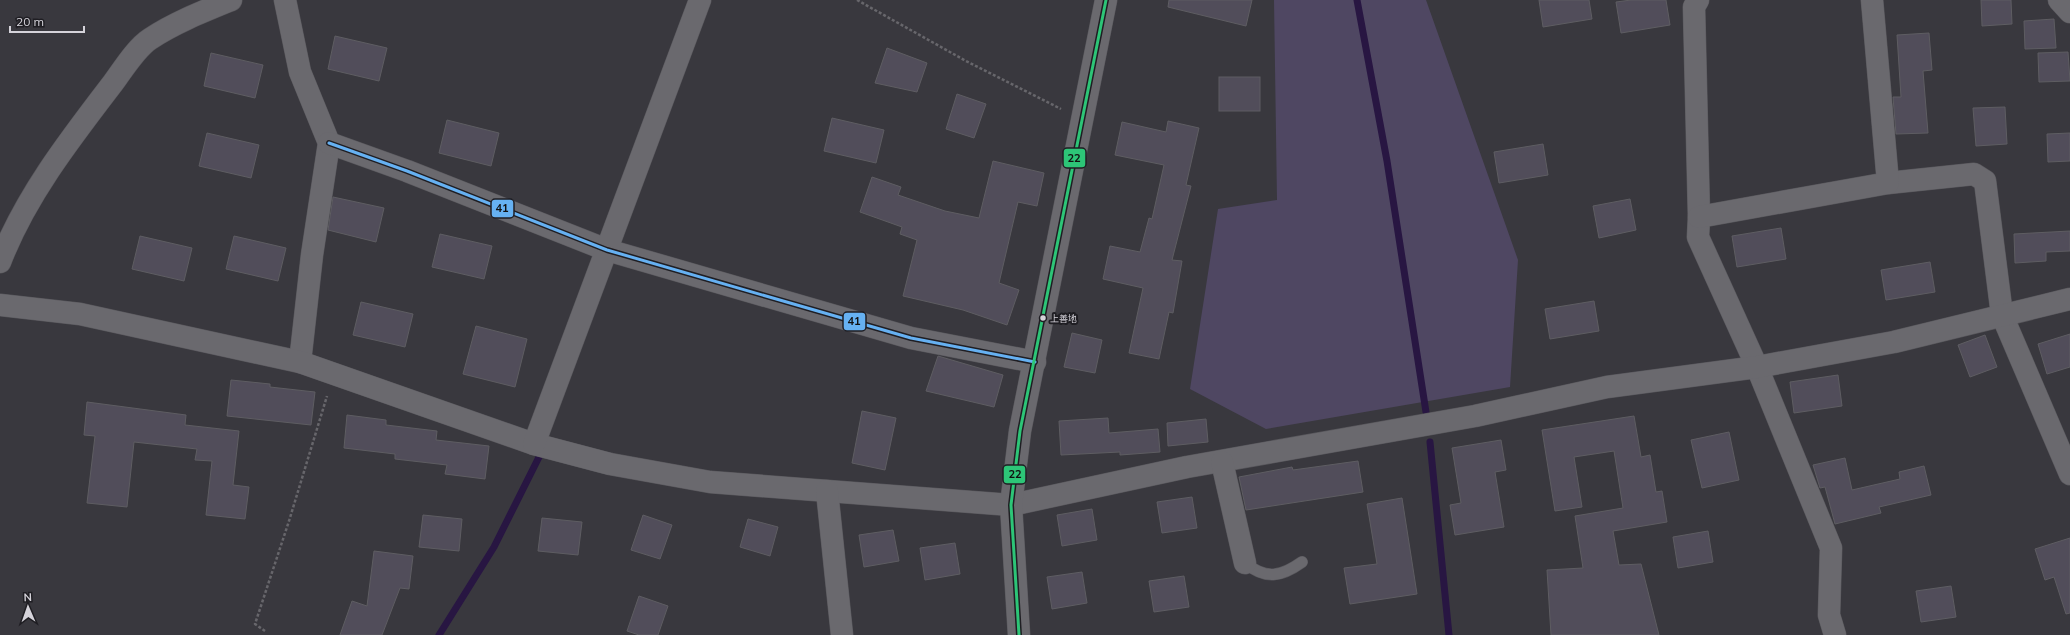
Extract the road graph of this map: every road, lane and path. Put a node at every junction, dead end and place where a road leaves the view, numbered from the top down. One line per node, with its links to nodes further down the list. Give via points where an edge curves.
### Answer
1 (231, 0): 15 (street, via 195,15 148,40 97,104 47,175 11,235)
2 (285, 0): 11 (street, via 300,72)
3 (700, 0): 14 (street)
4 (857, 0): 10 (path, via 966,62)
5 (1106, 0): 10 (street)
6 (1698, 0): 13 (street, via 1694,7)
7 (1872, 0): 12 (street)
8 (2060, 0): 9 (street)
9 (2070, 12)
10 (1081, 120): 20 (street)
11 (329, 143): 14 (street, via 408,171); 19 (street, via 312,255)
12 (1888, 183): 13 (street); 18 (street, via 1974,174 1984,181)
13 (1700, 217): 21 (street, via 1698,237)
14 (608, 250): 20 (street, via 911,338); 23 (street)
15 (0, 262)
16 (2070, 299): 18 (street)
17 (0, 305): 19 (street, via 80,314)
18 (2002, 316): 21 (street, via 1894,342); 25 (street)
19 (300, 362): 22 (street)
20 (1035, 362): 27 (street, via 1020,431)
21 (1757, 367): 24 (street, via 1607,387 1475,416); 33 (street, via 1831,548 1829,615)
22 (333, 372): 23 (street); 30 (path, via 255,624)
23 (534, 444): 26 (street, via 610,464 710,482)
24 (1222, 462): 27 (street); 29 (street)
25 (2070, 474)
26 (827, 491): 27 (street); 31 (street)
27 (1011, 505): 32 (street)
28 (1302, 562): 29 (lane, via 1285,573 1265,575)
29 (1245, 563)
30 (265, 631)
31 (842, 635)
32 (1019, 635)
33 (1835, 635)

